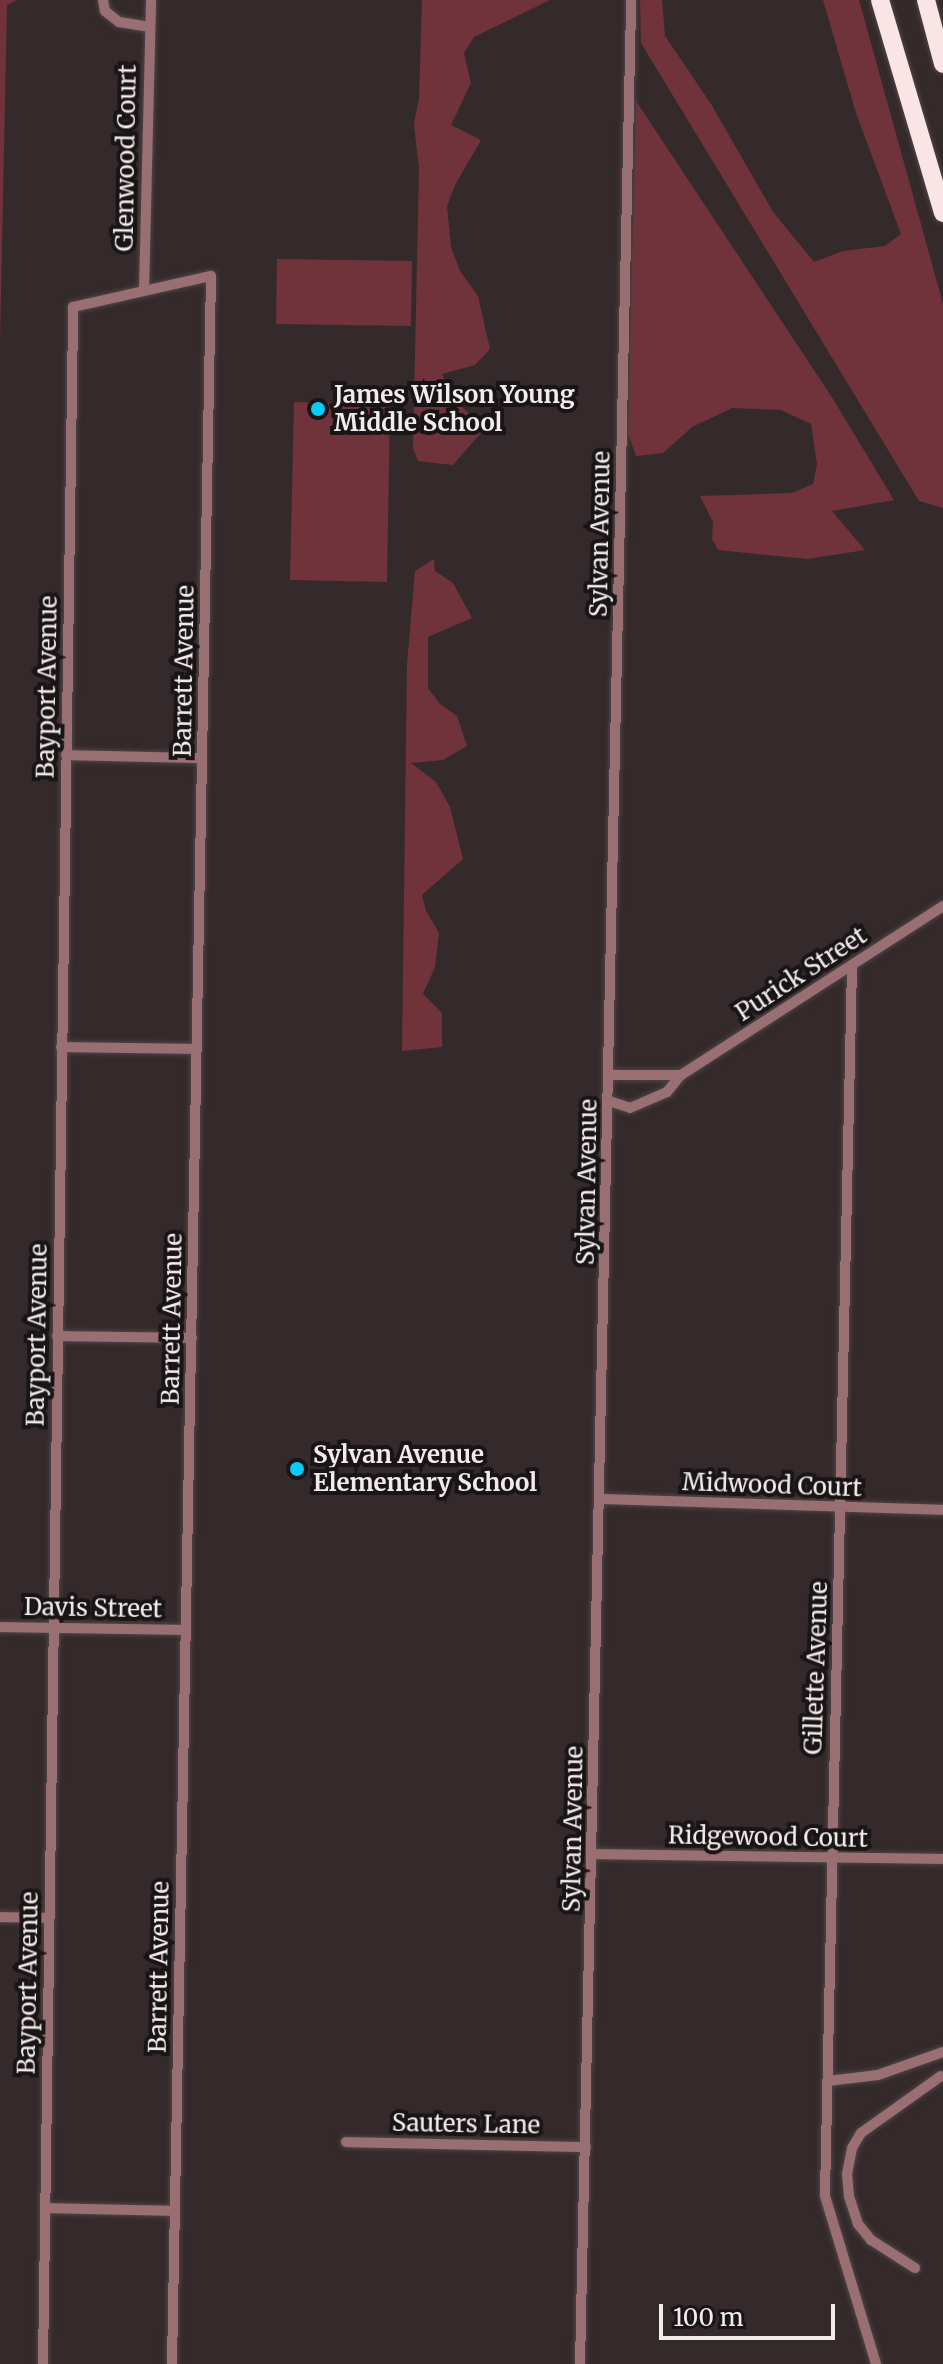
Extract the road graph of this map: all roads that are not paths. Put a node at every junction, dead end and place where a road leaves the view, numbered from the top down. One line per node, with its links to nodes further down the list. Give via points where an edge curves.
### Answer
1 (103, 0): 6 (street, via 105,11 119,22)
2 (151, 0): 6 (street, Glenwood Court)
3 (631, 0): 16 (street, Sylvan Avenue)
4 (880, 0): 8 (highway)
5 (929, 0): 7 (highway)
6 (149, 27): 9 (street, Glenwood Court)
7 (943, 64)
8 (943, 213)
9 (144, 290): 10 (street, Bayport Avenue, via 73,307); 11 (street, Barrett Avenue, via 211,276)
10 (66, 755): 11 (street); 14 (street, Bayport Avenue)
11 (202, 758): 15 (street, Barrett Avenue)
12 (943, 906): 13 (street, Purick Street)
13 (852, 966): 17 (street, Purick Street); 22 (street, Gillette Avenue)
14 (61, 1047): 15 (street); 19 (street, Bayport Avenue)
15 (197, 1049): 20 (street, Barrett Avenue)
16 (610, 1075): 17 (street); 18 (street, Sylvan Avenue)
17 (681, 1075): 18 (street, Purick Street, via 667,1092 630,1108)
18 (609, 1101): 21 (street, Sylvan Avenue)
19 (57, 1336): 20 (street); 25 (street, Bayport Avenue)
20 (192, 1338): 26 (street, Barrett Avenue)
21 (600, 1499): 22 (street, Midwood Court); 27 (street, Sylvan Avenue)
22 (841, 1509): 23 (street, Midwood Court); 28 (street, Gillette Avenue)
23 (943, 1510)
24 (0, 1627): 25 (street, Davis Street)
25 (53, 1628): 26 (street, Davis Street); 31 (street, Bayport Avenue)
26 (185, 1630): 39 (street, Barrett Avenue)
27 (592, 1854): 28 (street, Ridgewood Court); 37 (street, Sylvan Avenue)
28 (831, 1858): 29 (street, Ridgewood Court); 35 (street, Gillette Avenue)
29 (943, 1859)
30 (0, 1917): 31 (street)
31 (48, 1918): 38 (street, Bayport Avenue)
32 (943, 2052): 33 (street)
33 (928, 2058): 34 (street); 35 (street, via 878,2075)
34 (942, 2078): 40 (street, via 861,2133 847,2174 858,2224 871,2240)
35 (828, 2081): 44 (street, Gillette Avenue, via 825,2196)
36 (346, 2142): 37 (street, Sauters Lane)
37 (586, 2147): 43 (street, Sylvan Avenue)
38 (45, 2208): 39 (street); 41 (street, Bayport Avenue)
39 (175, 2211): 42 (street, Barrett Avenue)
40 (915, 2268)
41 (43, 2364)
42 (172, 2364)
43 (580, 2364)
44 (876, 2364)

